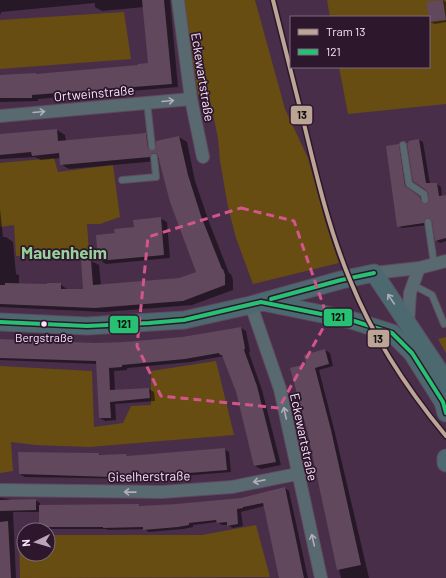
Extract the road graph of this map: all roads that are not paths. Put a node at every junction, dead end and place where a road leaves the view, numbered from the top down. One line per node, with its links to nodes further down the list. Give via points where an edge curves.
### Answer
1 (178, 0): 2 (street, Eckewartstraße)
2 (191, 98): 3 (street, Ortweinstraße, one-way to 2); 8 (street, Eckewartstraße)
3 (147, 102): 4 (street, Ortweinstraße, one-way to 3); 6 (lane)
4 (0, 116)
5 (403, 145): 10 (lane, via 409,184 424,194)
6 (152, 147)
7 (154, 157): 9 (lane, via 156,177)
8 (203, 157)
9 (122, 180)
10 (424, 200)
11 (428, 222): 12 (lane)
12 (440, 262): 13 (street)
13 (419, 268): 14 (street); 15 (street)
14 (374, 273): 16 (main road); 18 (main road, one-way to 14)
15 (413, 285): 18 (street); 19 (lane, via 432,295)
16 (256, 304): 17 (main road, via 184,320 149,323 87,326); 21 (main road, via 352,320 392,333 412,354 443,402); 24 (street, Eckewartstraße, one-way to 16, via 280,389)
17 (0, 322)
18 (408, 324): 20 (main road)
19 (444, 324)
20 (446, 381)
21 (446, 413)
22 (446, 458): 23 (main road)
23 (446, 463)
24 (298, 474): 25 (street, Giselherstraße, one-way to 25, via 232,486 162,492); 26 (street, Eckewartstraße, one-way to 24)
25 (0, 490)
26 (321, 578)

